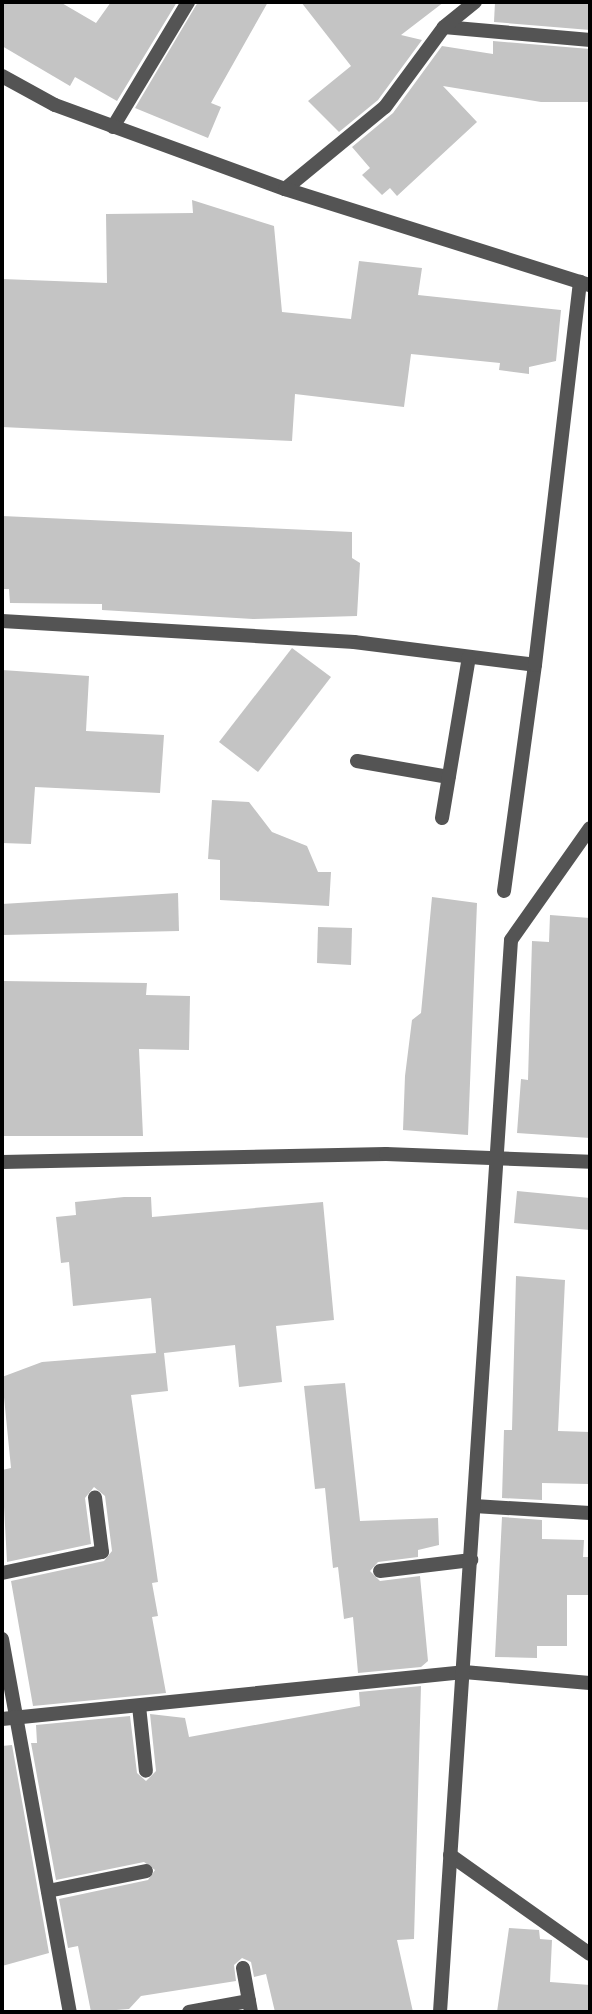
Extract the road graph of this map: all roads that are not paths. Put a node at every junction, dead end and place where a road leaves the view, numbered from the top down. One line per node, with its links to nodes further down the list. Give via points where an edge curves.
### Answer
1 (188, 2): 6 (street)
2 (475, 2): 3 (street)
3 (444, 27): 4 (street); 7 (street, via 385,107)
4 (590, 40)
5 (2, 76): 6 (street)
6 (113, 127): 7 (street)
7 (285, 189): 8 (street)
8 (585, 284): 11 (street)
9 (2, 621): 10 (street, via 295,637)
10 (469, 657): 11 (street); 13 (street)
11 (535, 665): 16 (street)
12 (357, 761): 13 (street)
13 (449, 776): 14 (street)
14 (442, 818)
15 (590, 828): 17 (street, via 511,940)
16 (505, 891)
17 (496, 1157): 18 (street, via 285,1154); 19 (street); 21 (street)
18 (2, 1162)
19 (590, 1163)
20 (95, 1497): 25 (street, via 102,1552)
21 (474, 1506): 22 (street); 23 (street)
22 (590, 1513)
23 (471, 1560): 24 (street); 27 (street)
24 (380, 1571)
25 (2, 1573)
26 (2, 1639): 30 (street)
27 (464, 1672): 28 (street); 29 (street); 32 (street)
28 (590, 1683)
29 (139, 1706): 30 (street); 31 (street)
30 (9, 1718): 34 (street)
31 (146, 1772)
32 (450, 1855): 35 (street); 40 (street)
33 (146, 1871): 34 (street)
34 (48, 1891): 38 (street)
35 (590, 1954)
36 (243, 1969): 37 (street)
37 (250, 2006): 39 (street)
38 (70, 2012)
39 (188, 2012)
40 (440, 2012)

